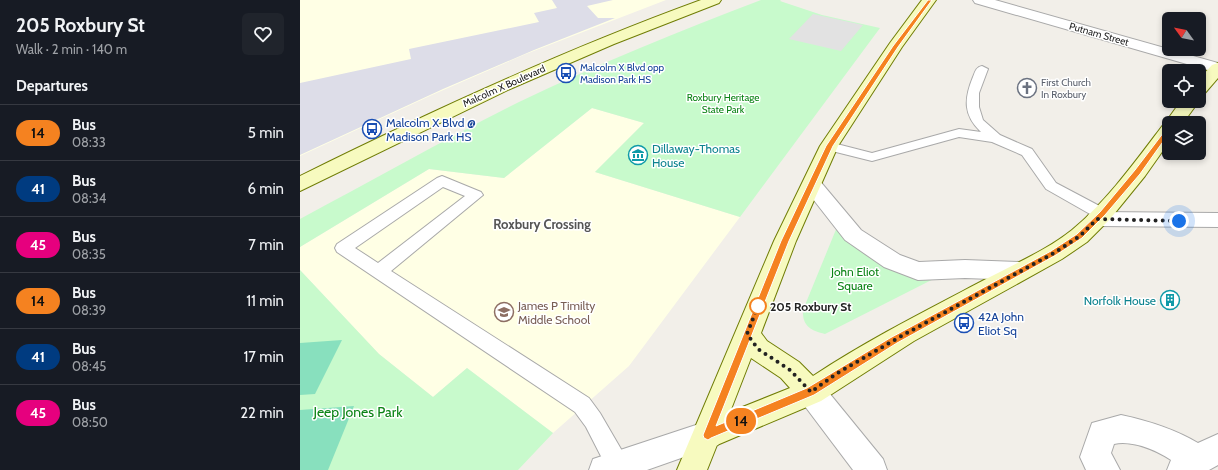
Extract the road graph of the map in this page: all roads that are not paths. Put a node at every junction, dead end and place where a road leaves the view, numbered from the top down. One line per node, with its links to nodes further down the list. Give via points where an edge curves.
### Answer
1 (714, 0): 10 (main road, Malcolm X Boulevard, via 612,39 487,93)
2 (929, 0): 9 (main road, via 895,46)
3 (980, 0): 4 (street, Putnam Street)
4 (1218, 68): 6 (main road)
5 (982, 70): 7 (lane, via 974,93 973,107 977,121)
6 (1206, 81)
7 (995, 138): 9 (lane, via 960,134 872,157); 12 (lane, via 1027,152 1051,186)
8 (1162, 139): 12 (main road, via 1138,172)
9 (830, 146): 11 (main road)
10 (300, 184)
11 (812, 185): 14 (street, via 852,235 892,261 918,271 965,268); 16 (main road, via 785,241)
12 (1099, 217): 13 (street); 14 (main road, via 1080,236)
13 (1218, 220)
14 (1020, 271): 17 (main road, via 905,334 836,374)
15 (378, 272): 15 (lane, via 343,248 442,181 476,195); 20 (lane, via 582,405 593,420)
16 (747, 334): 17 (main road, via 758,349 790,370); 18 (main road)
17 (811, 392): 18 (main road); 22 (street)
18 (708, 435): 20 (street); 21 (main road)
19 (1199, 459): 23 (street, via 1170,443 1121,429 1102,434 1095,457)
20 (610, 467)
21 (692, 470)
22 (872, 470)
23 (1105, 470)

